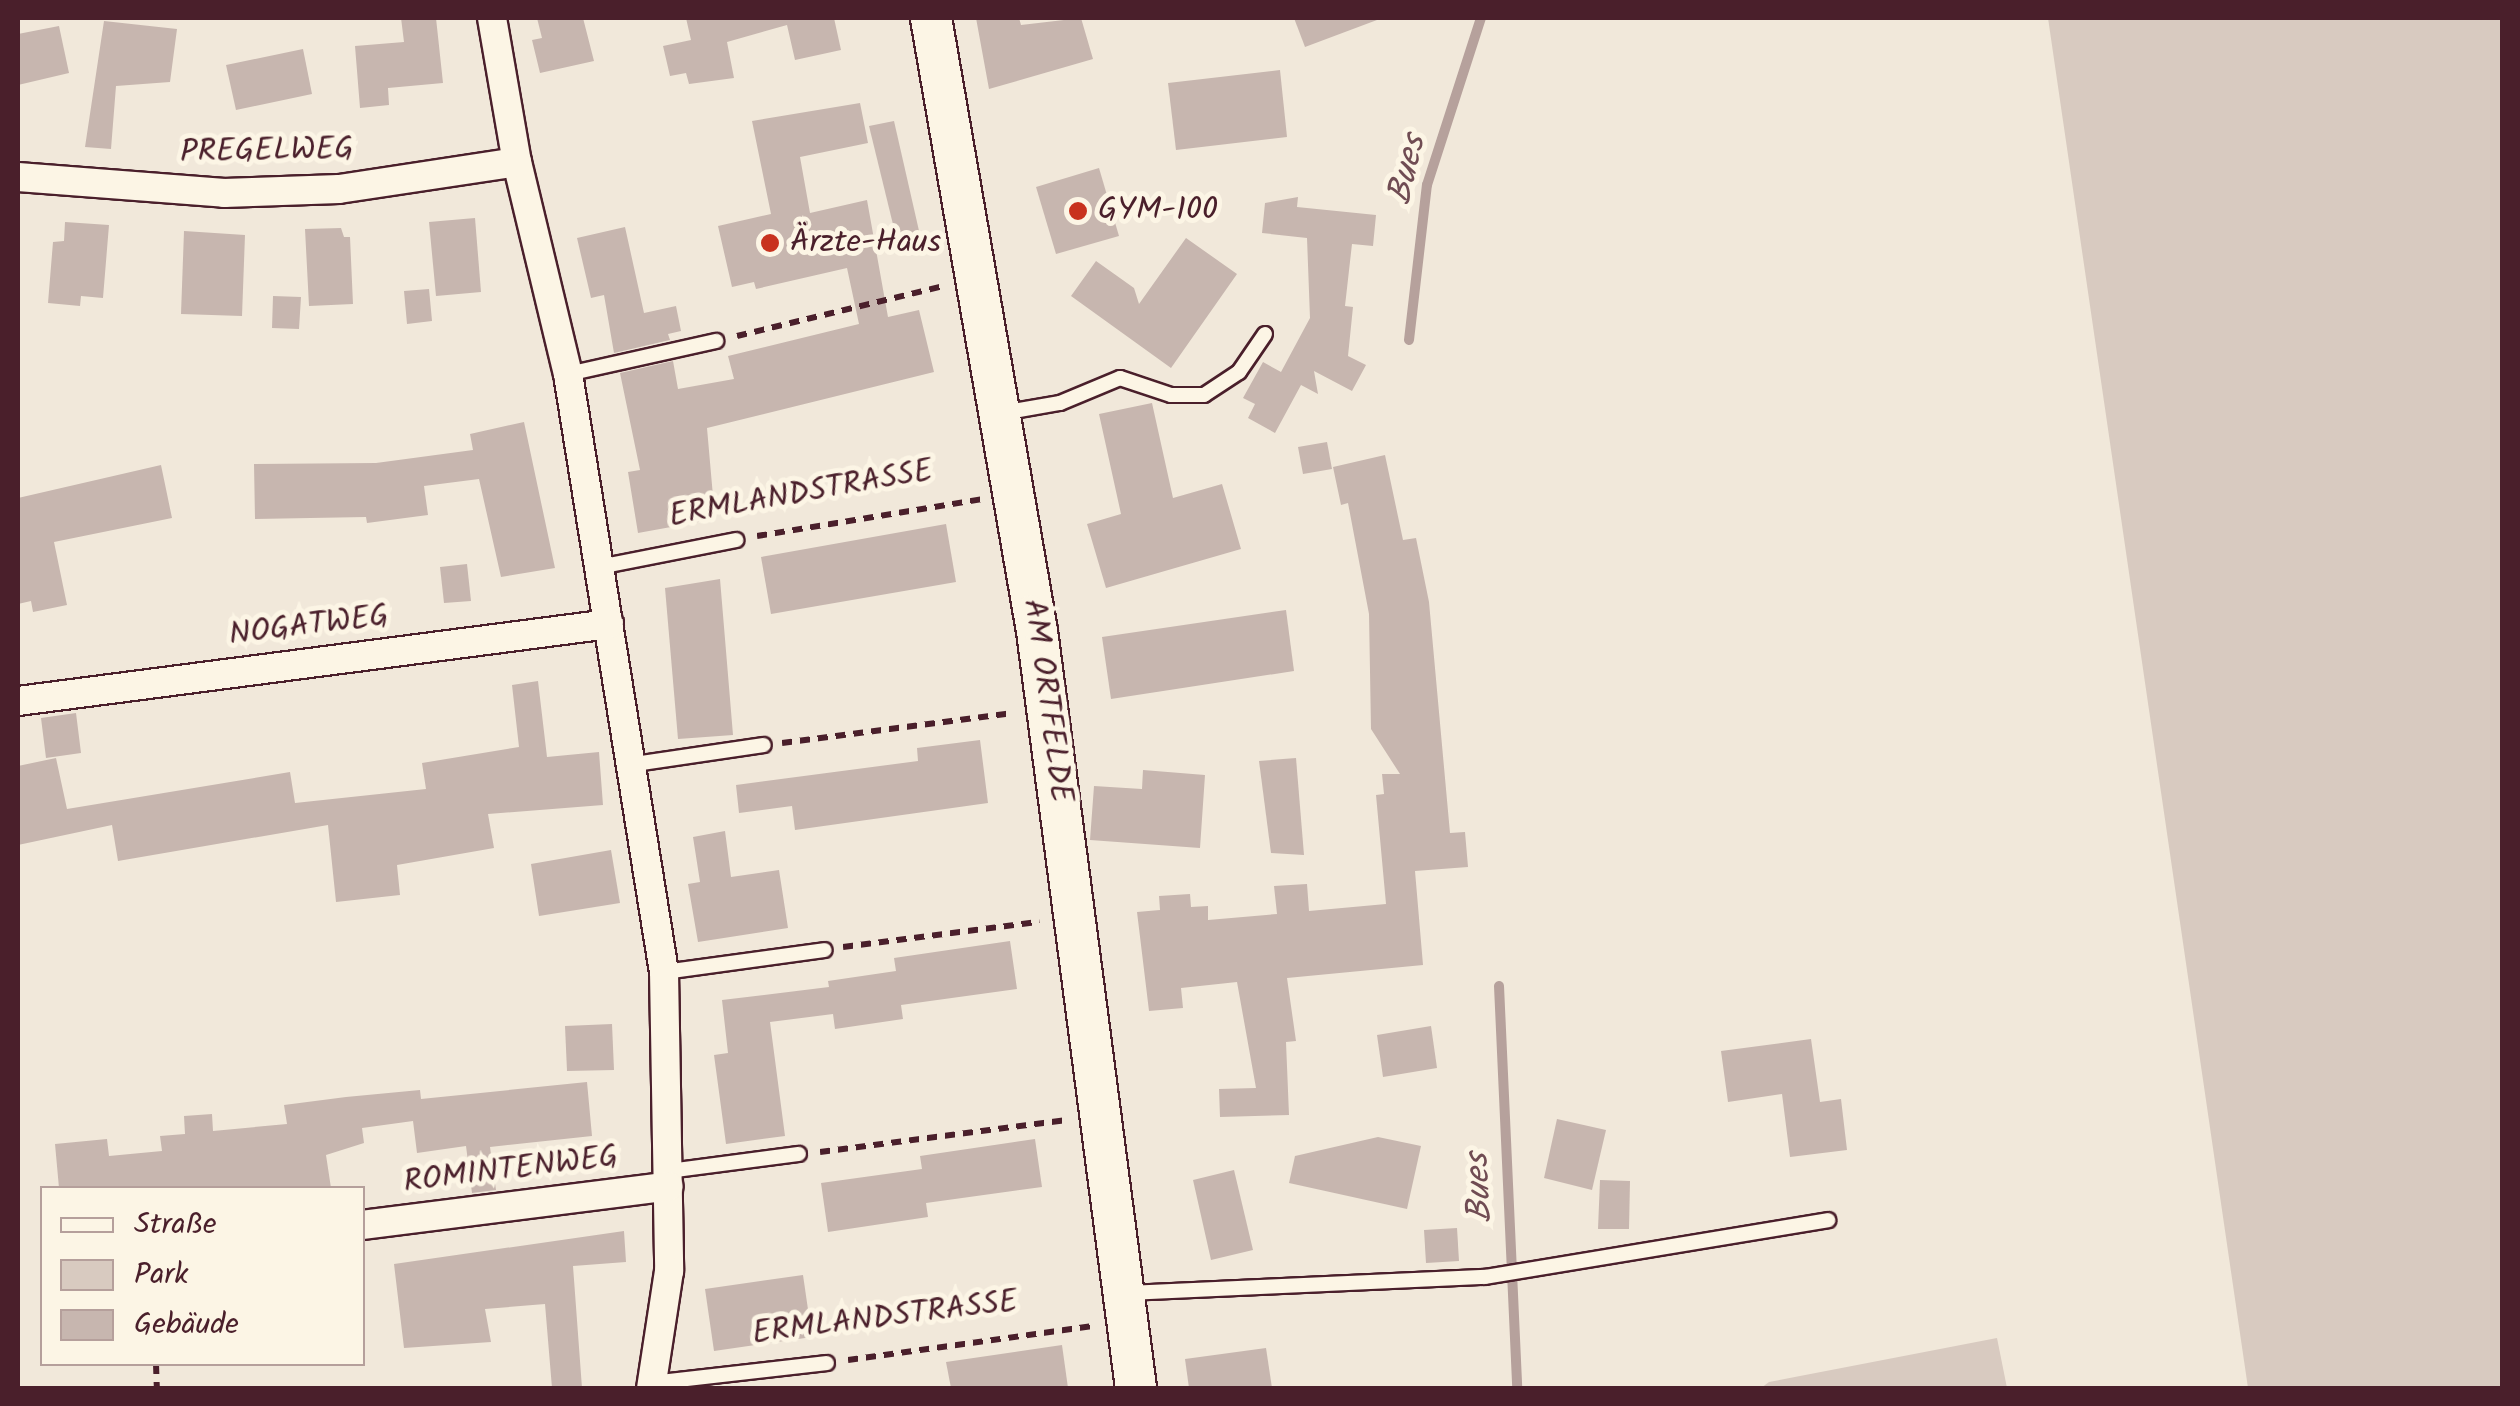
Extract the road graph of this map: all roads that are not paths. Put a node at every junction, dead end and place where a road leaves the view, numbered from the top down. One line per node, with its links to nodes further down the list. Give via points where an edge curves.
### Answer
1 (492, 18): 3 (street, ERMLANDSTRASSE)
2 (931, 18): 8 (main road, AM ORTFELDE)
3 (516, 162): 4 (street, PREGELWEG, via 338,189 224,193); 7 (street, ERMLANDSTRASSE)
4 (18, 177)
5 (1265, 334): 8 (lane, via 1239,372 1204,395 1172,395 1120,378 1060,403)
6 (716, 340): 7 (lane)
7 (568, 374): 10 (street, ERMLANDSTRASSE)
8 (1002, 413): 21 (main road, AM ORTFELDE, via 1048,708)
9 (736, 540): 10 (lane, ERMLANDSTRASSE)
10 (599, 567): 11 (street, ERMLANDSTRASSE)
11 (609, 624): 12 (street, NOGATWEG); 14 (street, ERMLANDSTRASSE)
12 (18, 700)
13 (764, 745): 14 (lane)
14 (635, 764): 16 (street, ERMLANDSTRASSE)
15 (824, 950): 16 (lane)
16 (664, 972): 18 (street, ERMLANDSTRASSE)
17 (799, 1154): 18 (lane)
18 (669, 1179): 20 (street, ROMINTENWEG); 23 (street, ERMLANDSTRASSE, via 669,1272)
19 (1828, 1220): 21 (lane, via 1498,1275)
20 (365, 1225)
21 (1125, 1307): 24 (main road, AM ORTFELDE)
22 (827, 1363): 23 (lane, ERMLANDSTRASSE)
23 (651, 1386)
24 (1136, 1388)

